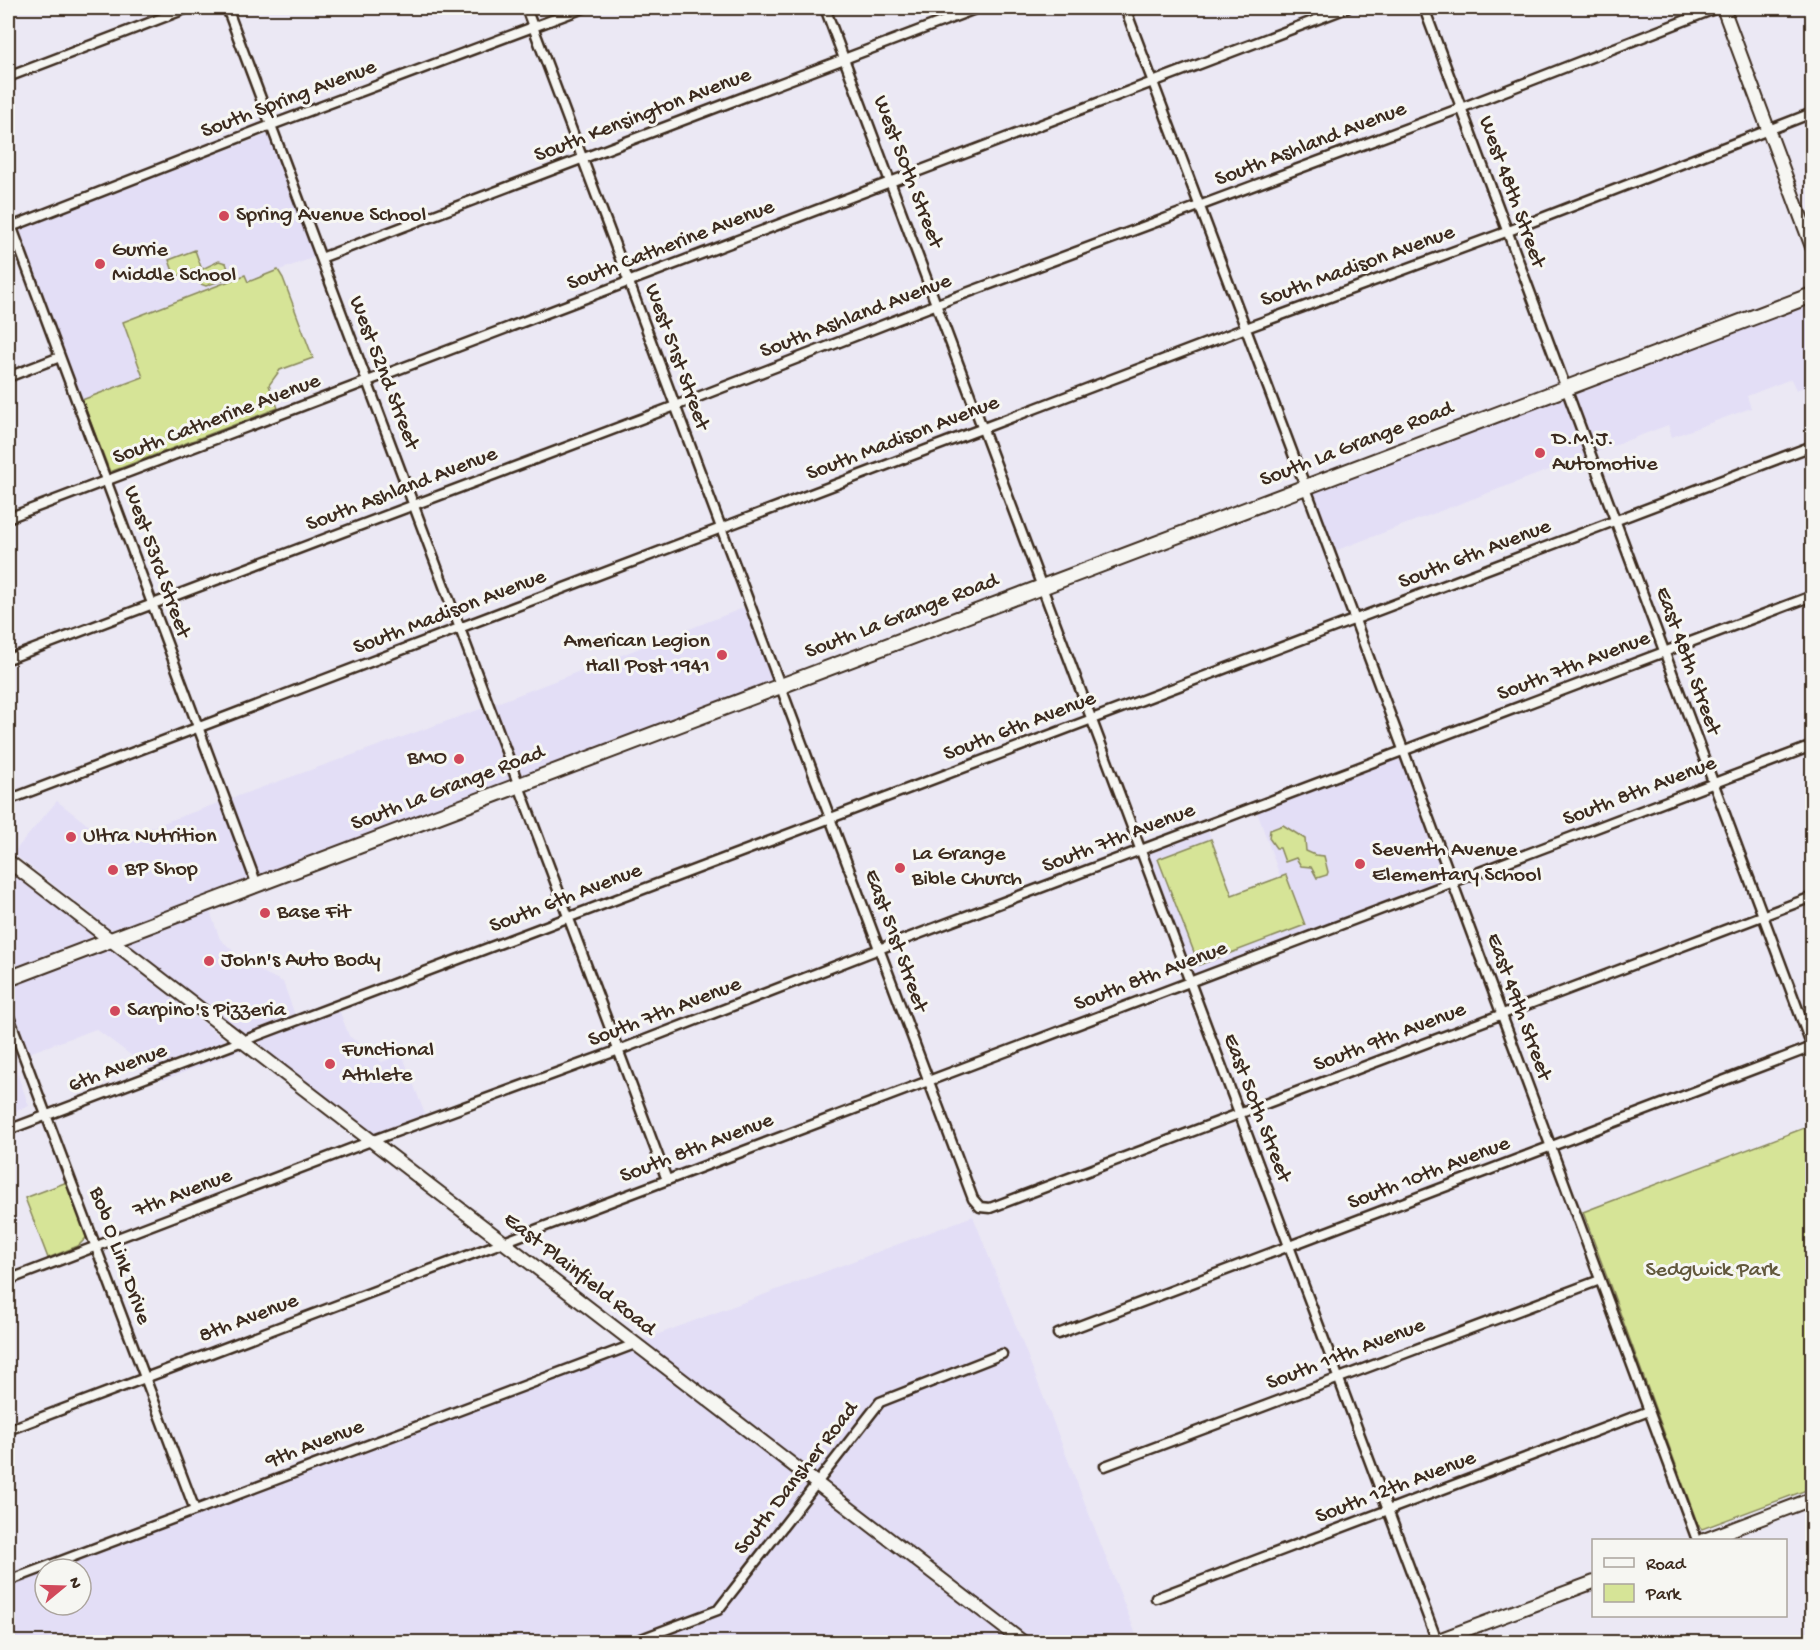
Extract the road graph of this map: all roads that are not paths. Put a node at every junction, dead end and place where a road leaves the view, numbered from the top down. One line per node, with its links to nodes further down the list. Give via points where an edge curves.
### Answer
1 (188, 8): 14 (street)
2 (227, 8): 18 (street, West 52nd Street)
3 (526, 8): 12 (street, West 51st Street)
4 (584, 8): 12 (street, South Spring Avenue)
5 (825, 8): 13 (street, West 50th Street)
6 (978, 8): 13 (street, South Kensington Avenue)
7 (1125, 8): 15 (street, East 49th Street)
8 (1347, 8): 15 (street, South Catherine Avenue)
9 (1424, 8): 16 (street, West 48th Street)
10 (1717, 8): 16 (street, South Ashland Avenue)
11 (1723, 8): 19 (main road)
12 (534, 27): 18 (street, South Spring Avenue); 20 (street, West 51st Street)
13 (844, 58): 20 (street, South Kensington Avenue); 21 (street, West 50th Street)
14 (8, 77)
15 (1153, 81): 21 (street, South Catherine Avenue); 22 (street, East 49th Street)
16 (1461, 108): 22 (street, South Ashland Avenue); 24 (street, West 48th Street)
17 (1812, 112): 19 (street, South Madison Avenue)
18 (271, 125): 23 (street, South Spring Avenue); 26 (street, West 52nd Street)
19 (1768, 129): 24 (street, South Madison Avenue); 25 (main road)
20 (583, 159): 26 (street, South Kensington Avenue); 27 (street, West 51st Street)
21 (890, 181): 27 (street, South Catherine Avenue); 29 (street, West 50th Street)
22 (1200, 207): 29 (street, South Ashland Avenue); 30 (street, East 49th Street)
23 (9, 224): 31 (street, West 53rd Street)
24 (1506, 232): 30 (street, South Madison Avenue); 34 (street, West 48th Street)
25 (1812, 247)
26 (321, 258): 33 (street, West 52nd Street)
27 (629, 281): 33 (street, South Catherine Avenue); 35 (street, West 51st Street)
28 (1812, 295): 34 (main road, South La Grange Road)
29 (937, 304): 35 (street, South Ashland Avenue); 36 (street, West 50th Street)
30 (1246, 328): 36 (street, South Madison Avenue); 39 (street, East 49th Street)
31 (60, 357): 32 (street); 38 (street, West 53rd Street)
32 (8, 377)
33 (368, 382): 38 (street, South Catherine Avenue); 40 (street, West 52nd Street)
34 (1565, 388): 39 (main road, South La Grange Road); 42 (street, East 48th Street)
35 (675, 406): 40 (street, South Ashland Avenue); 43 (street, West 51st Street)
36 (982, 428): 43 (street, South Madison Avenue); 44 (street, West 50th Street)
37 (1812, 446): 42 (street, South 6th Avenue)
38 (107, 482): 41 (street, South Catherine Avenue); 46 (street, West 53rd Street)
39 (1306, 486): 44 (main road, South La Grange Road); 47 (street, East 49th Street)
40 (414, 505): 46 (street, South Ashland Avenue); 48 (street, West 52nd Street)
41 (8, 518)
42 (1616, 521): 47 (street, South 6th Avenue); 49 (street, East 48th Street)
43 (721, 528): 48 (street, South Madison Avenue); 51 (street, West 51st Street)
44 (1041, 587): 51 (main road, South La Grange Road); 52 (street, East 50th Street)
45 (1812, 596): 49 (street, South 7th Avenue)
46 (152, 604): 50 (street, South Ashland Avenue); 53 (street, West 53rd Street)
47 (1355, 620): 52 (street, South 6th Avenue); 55 (street, East 49th Street)
48 (460, 629): 53 (street, South Madison Avenue); 57 (street, West 52nd Street)
49 (1664, 652): 55 (street, South 7th Avenue); 56 (street, East 48th Street)
50 (8, 659)
51 (780, 686): 57 (main road, South La Grange Road); 59 (street, East 51st Street)
52 (1091, 720): 59 (street, South 6th Avenue); 60 (street, East 50th Street)
53 (198, 728): 58 (street, South Madison Avenue); 63 (street, West 53rd Street)
54 (1812, 746): 56 (street, South 8th Avenue)
55 (1404, 751): 60 (street, South 7th Avenue); 62 (street, East 49th Street)
56 (1714, 783): 62 (street, South 8th Avenue); 65 (street, East 48th Street)
57 (519, 785): 63 (main road, South La Grange Road); 66 (street, West 52nd Street)
58 (8, 800)
59 (831, 818): 66 (street, South 6th Avenue); 68 (street, East 51st Street)
60 (1140, 850): 68 (street, South 7th Avenue); 70 (street, East 50th Street)
61 (8, 861): 67 (main road, East Plainfield Road)
62 (1453, 882): 70 (street, South 8th Avenue); 72 (street, East 49th Street)
63 (257, 885): 67 (main road, South La Grange Road)
64 (1812, 897): 65 (street, South 9th Avenue)
65 (1764, 916): 72 (street, South 9th Avenue); 74 (street, East 48th Street)
66 (568, 918): 73 (street, South 6th Avenue); 75 (street, West 52nd Street)
67 (109, 940): 69 (main road, South La Grange Road); 73 (main road, East Plainfield Road)
68 (879, 950): 75 (street, South 7th Avenue); 76 (street, East 51st Street)
69 (8, 979)
70 (1189, 982): 76 (street, South 8th Avenue); 78 (street, East 50th Street)
71 (8, 1014): 77 (street, Bob O Link Drive)
72 (1502, 1015): 78 (street, South 9th Avenue); 81 (street, East 49th Street)
73 (241, 1042): 77 (street, 6th Avenue); 80 (main road, East Plainfield Road)
74 (1812, 1047): 81 (street, South 10th Avenue)
75 (619, 1050): 80 (street, South 7th Avenue); 82 (street, West 52nd Street)
76 (928, 1081): 82 (street, South 8th Avenue); 83 (street, East 51st Street, via 973,1199)
77 (46, 1115): 79 (street, 6th Avenue); 85 (street, Bob O Link Drive)
78 (1240, 1115): 83 (street, South 9th Avenue, via 990,1208); 86 (street, East 50th Street)
79 (8, 1130)
80 (371, 1141): 84 (main road, East Plainfield Road); 85 (street, 7th Avenue)
81 (1551, 1147): 86 (street, South 10th Avenue); 88 (street, East 49th Street)
82 (667, 1180): 84 (street, South 8th Avenue)
83 (980, 1207)
84 (504, 1243): 90 (main road, East Plainfield Road); 93 (street, 8th Avenue)
85 (96, 1246): 87 (street, 7th Avenue); 93 (street, Bob O Link Drive)
86 (1288, 1246): 89 (street, South 10th Avenue); 92 (street, East 50th Street)
87 (8, 1280)
88 (1600, 1280): 92 (street, South 11th Avenue); 94 (street, East 49th Street)
89 (1058, 1334)
90 (635, 1344): 97 (main road, East Plainfield Road); 99 (street, 9th Avenue)
91 (1002, 1354): 97 (street, South Dansher Road, via 880,1402)
92 (1338, 1377): 96 (street, South 11th Avenue); 100 (street, East 50th Street)
93 (145, 1378): 95 (street, 8th Avenue); 99 (street, Bob O Link Drive)
94 (1649, 1411): 100 (street, South 12th Avenue); 101 (street, East 49th Street)
95 (8, 1430)
96 (1105, 1466)
97 (817, 1484): 106 (street, South Dansher Road, via 718,1610); 107 (main road, East Plainfield Road)
98 (1812, 1499): 102 (main road)
99 (195, 1510): 103 (street, 9th Avenue)
100 (1388, 1510): 105 (street, South 12th Avenue); 108 (street, East 50th Street)
101 (1697, 1539)
102 (1707, 1539)
103 (8, 1581)
104 (1592, 1582): 108 (main road)
105 (1156, 1598)
106 (633, 1642)
107 (1023, 1642)
108 (1435, 1642)

